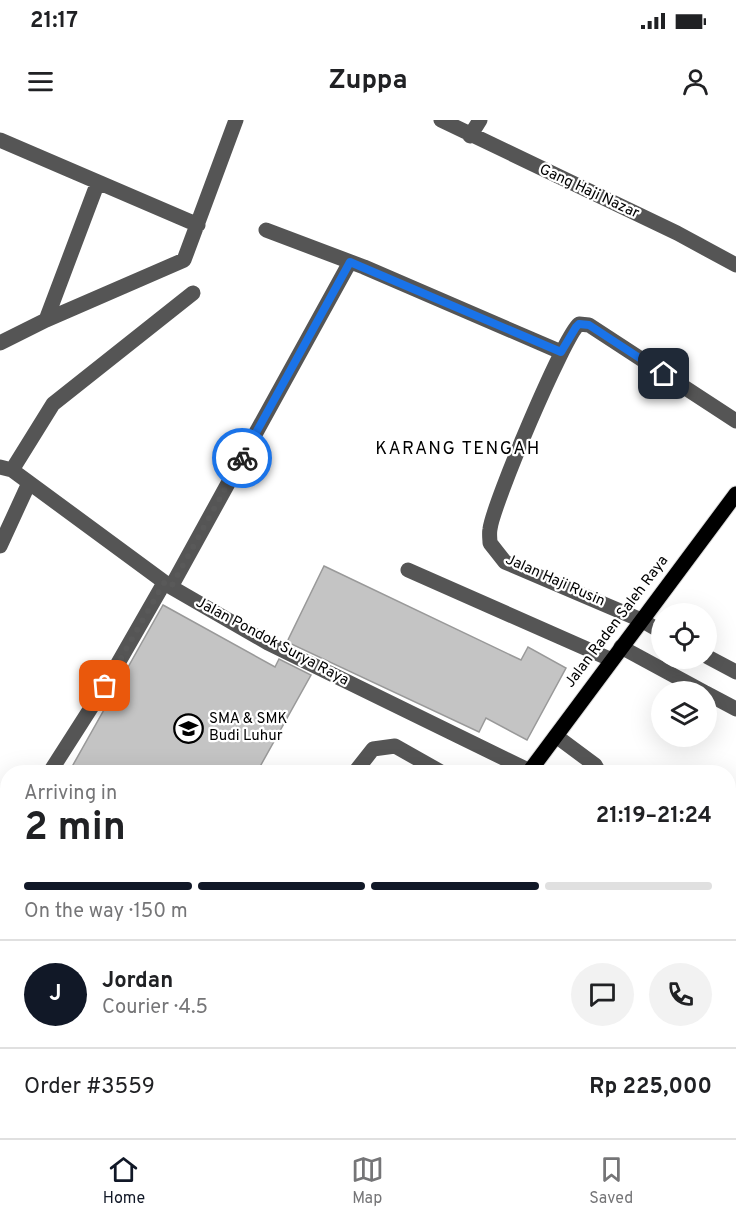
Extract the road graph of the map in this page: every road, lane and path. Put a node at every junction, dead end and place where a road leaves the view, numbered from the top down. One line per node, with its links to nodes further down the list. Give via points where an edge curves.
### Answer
1 (236, 120): 7 (street)
2 (441, 120): 4 (street, Gang Haji Nazar)
3 (480, 120): 4 (street)
4 (470, 136): 10 (street, Gang Haji Nazar, via 677,233)
5 (0, 140): 6 (street)
6 (98, 182): 7 (street); 12 (street)
7 (198, 225): 12 (street, via 184,260)
8 (266, 230): 9 (street)
9 (350, 262): 16 (street); 23 (street)
10 (736, 266)
11 (193, 292): 18 (street, via 53,404)
12 (46, 320): 14 (street)
13 (0, 326): 14 (street)
14 (17, 333): 15 (street)
15 (0, 343)
16 (560, 356): 17 (street, via 576,327 589,325); 24 (street, Jalan Haji Rusin, via 501,493 490,529 490,543 506,562)
17 (736, 421)
18 (6, 469): 19 (street, Jalan Pondok Surya Raya)
19 (29, 483): 21 (street); 23 (street, Jalan Pondok Surya Raya)
20 (736, 494): 24 (main road, Jalan Raden Saleh Raya)
21 (0, 546)
22 (408, 570): 27 (street)
23 (167, 585): 34 (street); 37 (street, Jalan Pondok Surya Raya, via 268,643)
24 (641, 620): 25 (street); 26 (main road, Jalan Raden Saleh Raya)
25 (651, 626)
26 (621, 647): 27 (main road, Jalan Raden Saleh Raya); 30 (street)
27 (612, 660): 33 (main road, Jalan Raden Saleh Raya)
28 (717, 662): 29 (street)
29 (736, 672)
30 (684, 681)
31 (717, 698): 32 (street)
32 (736, 708)
33 (556, 736): 38 (main road, Jalan Raden Saleh Raya); 39 (street)
34 (54, 765)
35 (361, 765): 36 (street, via 373,749 395,746)
36 (429, 765)
37 (515, 765)
38 (534, 765)
39 (594, 765)

